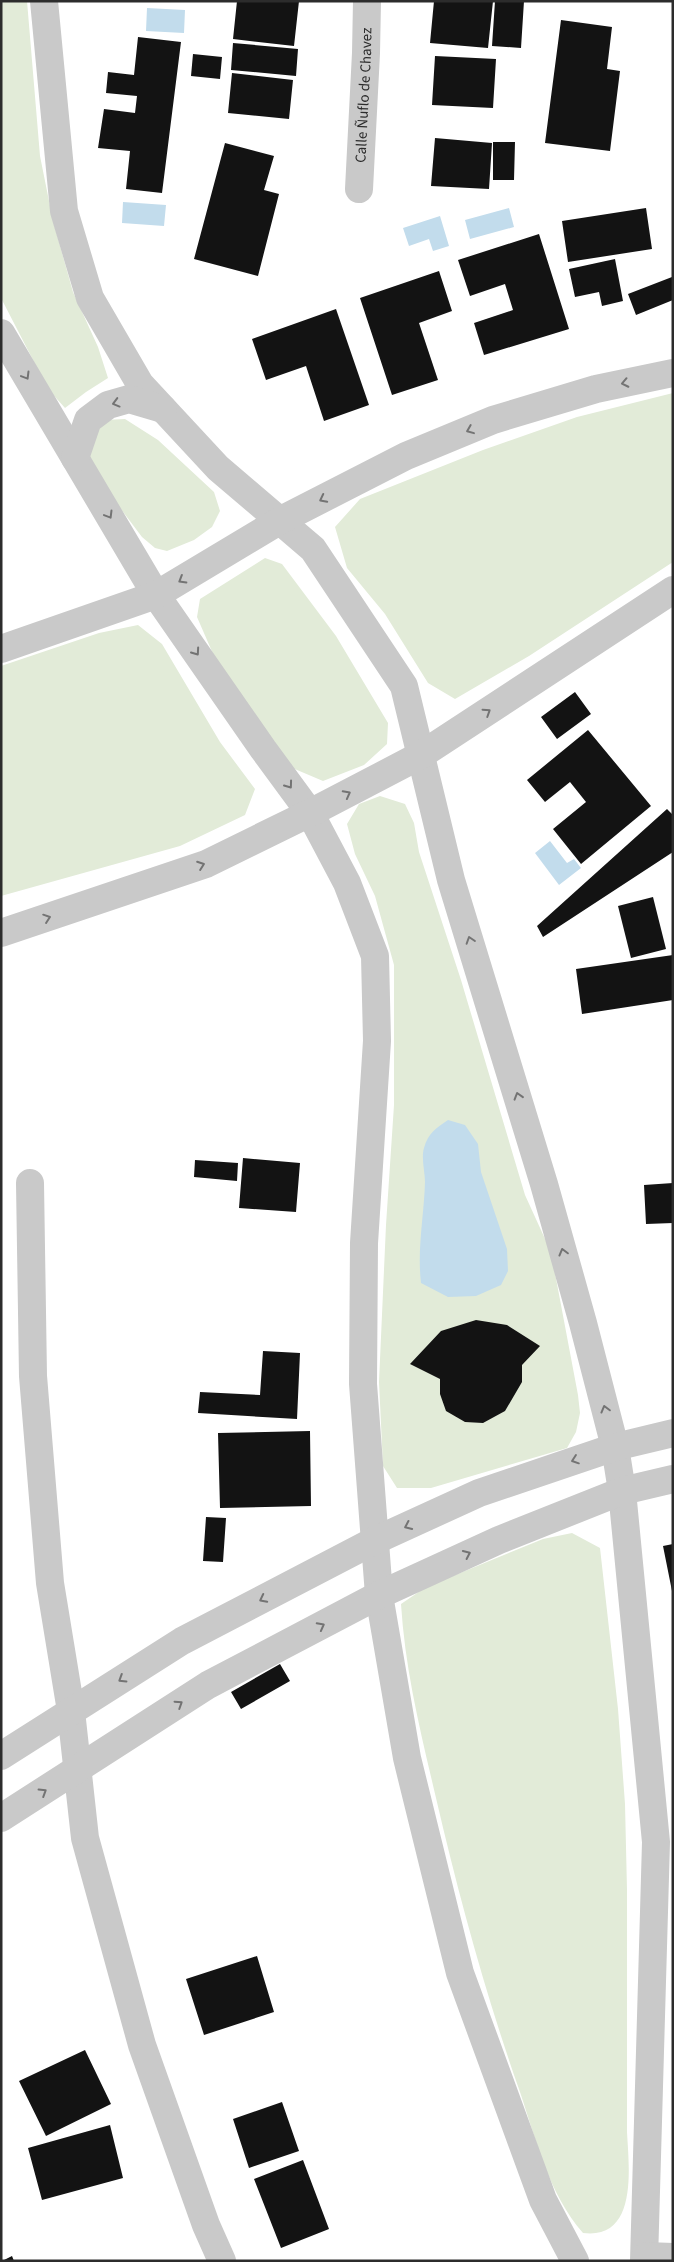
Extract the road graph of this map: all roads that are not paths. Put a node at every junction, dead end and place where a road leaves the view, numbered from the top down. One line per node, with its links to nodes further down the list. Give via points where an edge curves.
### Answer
1 (44, 1): 6 (street, via 64,211 90,298 140,384)
2 (367, 1): 3 (street, Calle Ñuflo de Chavez)
3 (359, 189)
4 (1, 333): 7 (street, one-way to 7)
5 (673, 373): 8 (street, one-way to 8, via 596,389 494,420 406,456)
6 (163, 409): 7 (street, one-way to 7, via 129,400 108,404 88,420); 8 (street, via 218,468)
7 (75, 458): 10 (street, one-way to 10)
8 (282, 520): 10 (street, one-way to 10); 12 (street, via 313,549 404,686)
9 (673, 590): 12 (street, one-way to 9)
10 (156, 595): 11 (street); 13 (street, one-way to 13)
11 (1, 649)
12 (421, 755): 13 (street, one-way to 12); 17 (street, one-way to 12, via 544,1184 451,880)
13 (310, 813): 14 (street, one-way to 13, via 206,864); 20 (street, via 347,884 375,956 377,1041 364,1243 363,1384)
14 (1, 933)
15 (30, 1183): 22 (street, via 34,1386 50,1583)
16 (673, 1433): 17 (street)
17 (615, 1447): 19 (street); 20 (street, one-way to 20, via 479,1493)
18 (673, 1479): 19 (street)
19 (622, 1491): 21 (street, one-way to 19, via 499,1540); 27 (street, via 656,1842)
20 (374, 1541): 21 (street); 22 (street, one-way to 22, via 182,1641)
21 (379, 1595): 24 (street, one-way to 21, via 208,1685); 29 (street, via 407,1758 460,1973 543,2200)
22 (72, 1711): 23 (street); 24 (street)
23 (1, 1756)
24 (79, 1770): 25 (street, one-way to 24); 28 (street, via 85,1838 142,2045 206,2225)
25 (1, 1818)
26 (673, 2257): 27 (street)
27 (645, 2258)
28 (222, 2261)
29 (575, 2261)

